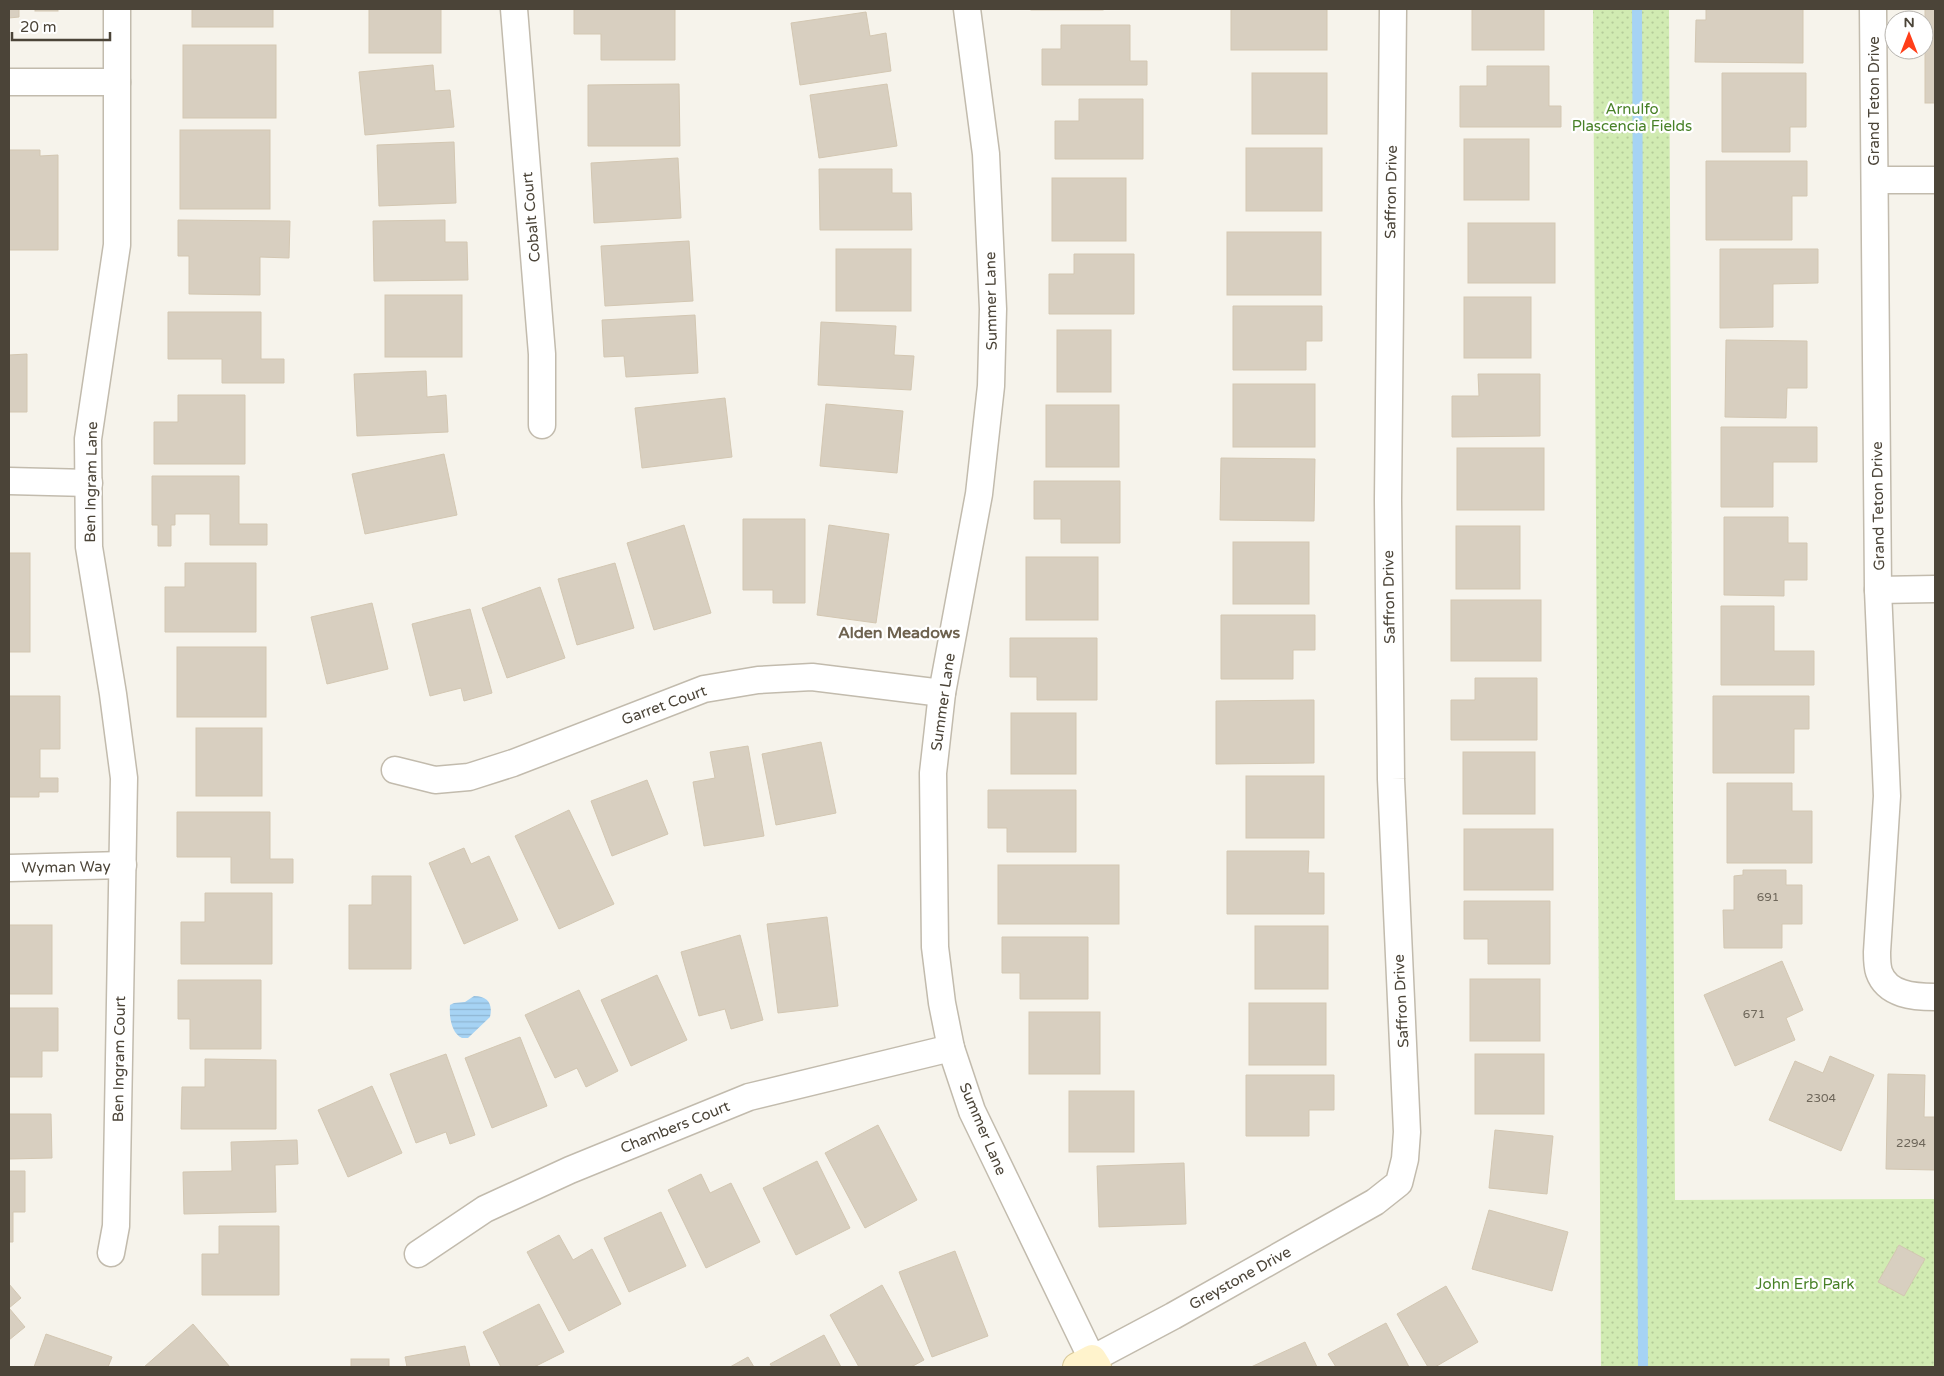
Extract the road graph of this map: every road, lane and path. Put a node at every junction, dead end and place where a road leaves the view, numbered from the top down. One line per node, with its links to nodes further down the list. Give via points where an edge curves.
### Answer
1 (117, 9): 7 (street, Ben Ingram Lane)
2 (514, 9): 10 (street, Cobalt Court, via 542,354)
3 (967, 9): 15 (street, Summer Lane, via 986,154 993,309 991,386 979,494)
4 (1393, 9): 21 (street, Saffron Drive, via 1388,500 1390,749 1407,1132 1406,1159)
5 (1873, 9): 8 (street, Grand Teton Drive)
6 (9, 82): 7 (street)
7 (117, 82): 12 (street, Ben Ingram Lane, via 117,246 88,439)
8 (1875, 180): 9 (street); 14 (street, Grand Teton Drive)
9 (1935, 180)
10 (542, 425)
11 (9, 481): 12 (street)
12 (89, 483): 17 (street, Ben Ingram Lane, via 89,547 124,778)
13 (1935, 589): 14 (street)
14 (1878, 590): 19 (street, Grand Teton Drive, via 1887,796 1877,952 1879,972 1887,985 1901,993)
15 (942, 693): 16 (street, Garret Court, via 812,677 758,680 704,689 469,777 435,780); 20 (street, Summer Lane, via 933,772 935,947)
16 (395, 770)
17 (123, 865): 18 (street, Wyman Way); 22 (street, Ben Ingram Court, via 116,1226)
18 (9, 868)
19 (1935, 997)
20 (951, 1048): 23 (street, Chambers Court, via 750,1097 570,1170 485,1209); 24 (street, Summer Lane, via 972,1111)
21 (1399, 1183): 24 (street, Greystone Drive, via 1375,1202)
22 (111, 1253)
23 (418, 1254)
24 (1089, 1365)

